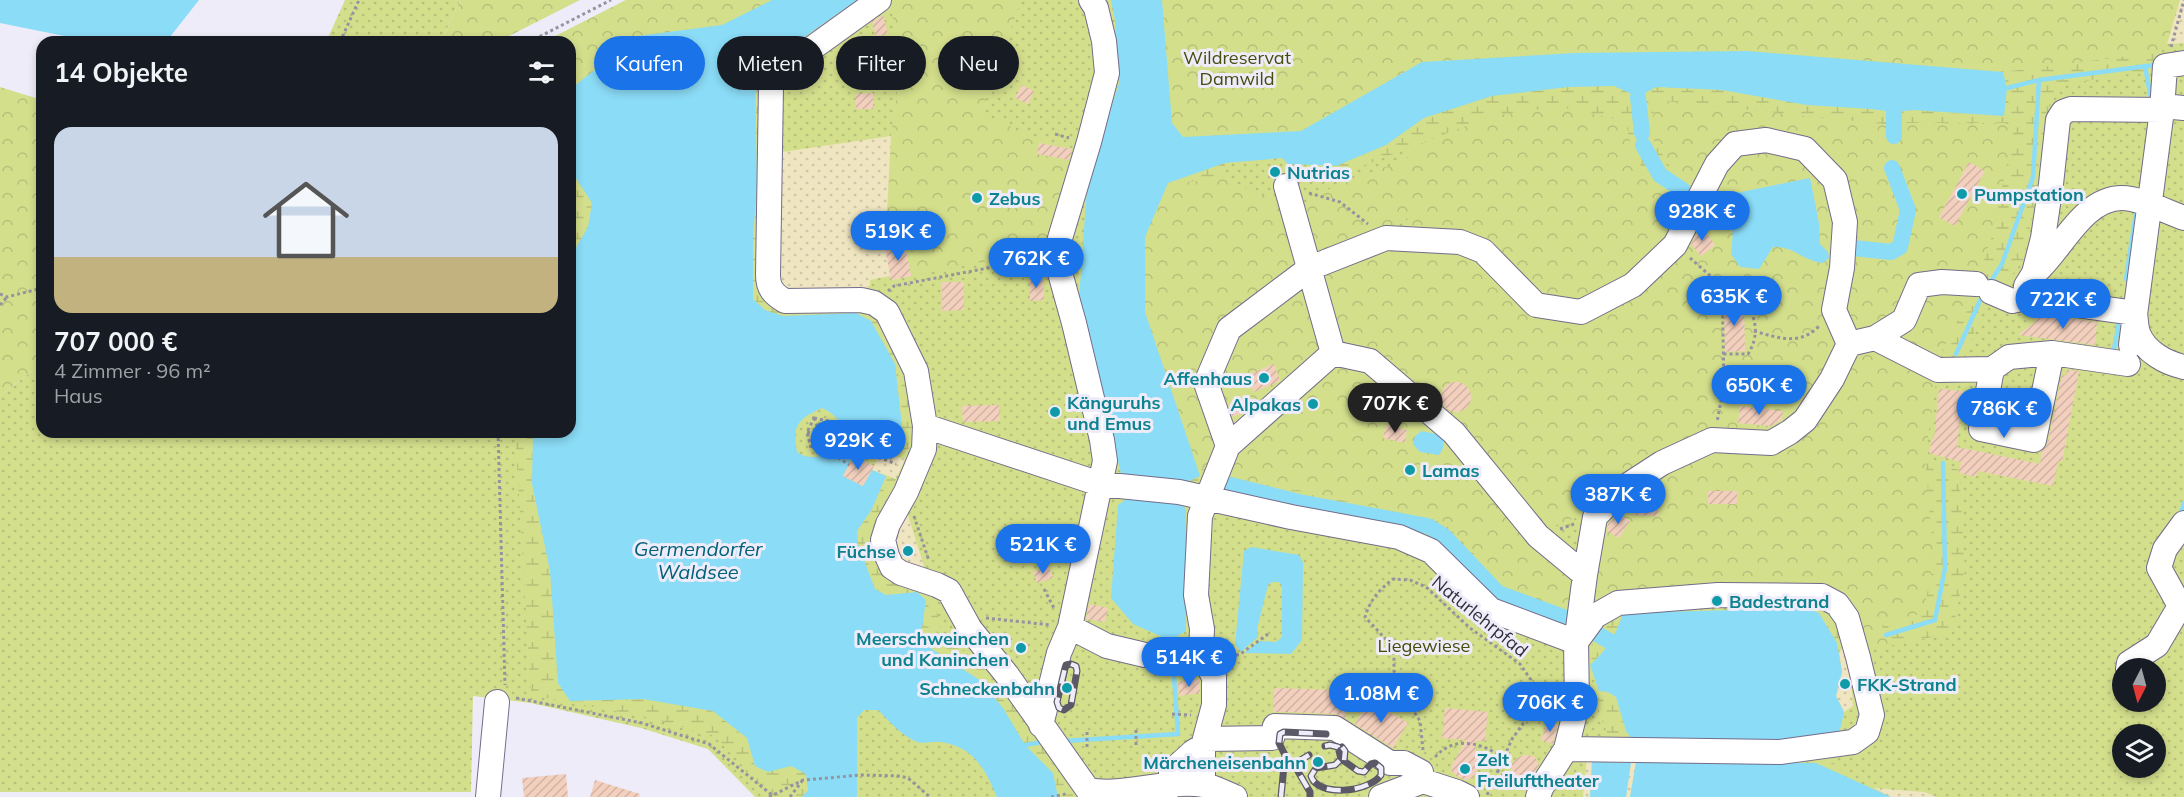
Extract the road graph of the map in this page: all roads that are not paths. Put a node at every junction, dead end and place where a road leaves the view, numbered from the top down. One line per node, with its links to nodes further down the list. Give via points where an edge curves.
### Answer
1 (879, 0): 18 (lane, via 779,72 771,86 768,285 785,301 861,300 887,312 916,371)
2 (1091, 0): 20 (lane, via 1104,41 1107,73 1055,255 1102,440 1105,461)
3 (2175, 64): 4 (lane)
4 (2173, 109): 6 (lane); 9 (lane, via 2063,112 2058,120)
5 (1286, 186): 8 (lane)
6 (2150, 206): 7 (lane); 9 (lane, via 2123,198 2106,200 2087,212 2048,262); 11 (lane)
7 (2184, 218)
8 (1310, 268): 13 (lane, via 1386,238 1460,242 1483,251 1536,305 1581,312 1633,285 1675,244 1717,164 1736,144 1766,140 1805,149 1835,180 1845,222 1834,310); 14 (lane); 19 (lane, via 1229,328 1206,383)
9 (2034, 273): 10 (lane, via 2026,286)
10 (2025, 298): 11 (lane); 12 (lane, via 2012,301 1983,288 1942,282 1919,285 1904,320)
11 (2135, 313): 15 (lane, via 2130,354); 16 (lane, via 2138,333 2148,348 2167,363)
12 (1875, 338): 13 (lane); 17 (lane, via 1938,370)
13 (1849, 344): 23 (lane, via 1832,380 1805,420 1790,432 1771,443 1712,440 1662,463 1622,489 1595,517)
14 (1333, 352): 19 (lane); 23 (lane, via 1370,361 1454,433 1538,536)
15 (2052, 353): 17 (lane, via 2009,357); 17 (lane, via 2034,440 1982,429)
16 (2184, 367)
17 (1992, 369)
18 (925, 426): 20 (lane); 30 (lane, via 924,449 883,540 887,556 892,567 901,573 949,591 970,629)
19 (1228, 446): 21 (lane)
20 (1100, 484): 21 (lane); 25 (lane)
21 (1208, 497): 26 (lane, via 1400,537 1431,551 1491,610); 27 (lane, via 1200,516 1196,594 1202,629)
22 (2184, 523): 24 (lane, via 2165,549 2159,568)
23 (1586, 575): 26 (lane)
24 (2182, 607): 28 (lane, via 2157,645)
25 (1071, 627): 27 (lane, via 1107,646 1145,655); 30 (lane, via 1059,653)
26 (1576, 642): 32 (lane, via 1577,705); 32 (lane, via 1595,616 1618,603 1718,595 1822,596 1837,604 1847,618 1872,715 1867,732 1853,742 1780,752)
27 (1201, 653): 31 (lane, via 1214,677 1214,705)
28 (2137, 658)
29 (501, 699): 39 (lane)
30 (1041, 725): 36 (lane, via 1088,790 1116,796)
31 (1204, 742): 33 (lane, via 1272,738 1275,726 1335,728); 35 (lane); 36 (lane, via 1171,772)
32 (1566, 749): 38 (lane)
33 (1390, 763): 34 (lane, via 1404,763); 37 (lane)
34 (1422, 777): 37 (lane); 41 (lane)
35 (1203, 785): 36 (lane); 40 (lane)
36 (1172, 786)
37 (1389, 794)
38 (1538, 796)
39 (489, 797)
40 (1235, 797)
41 (1467, 797)

